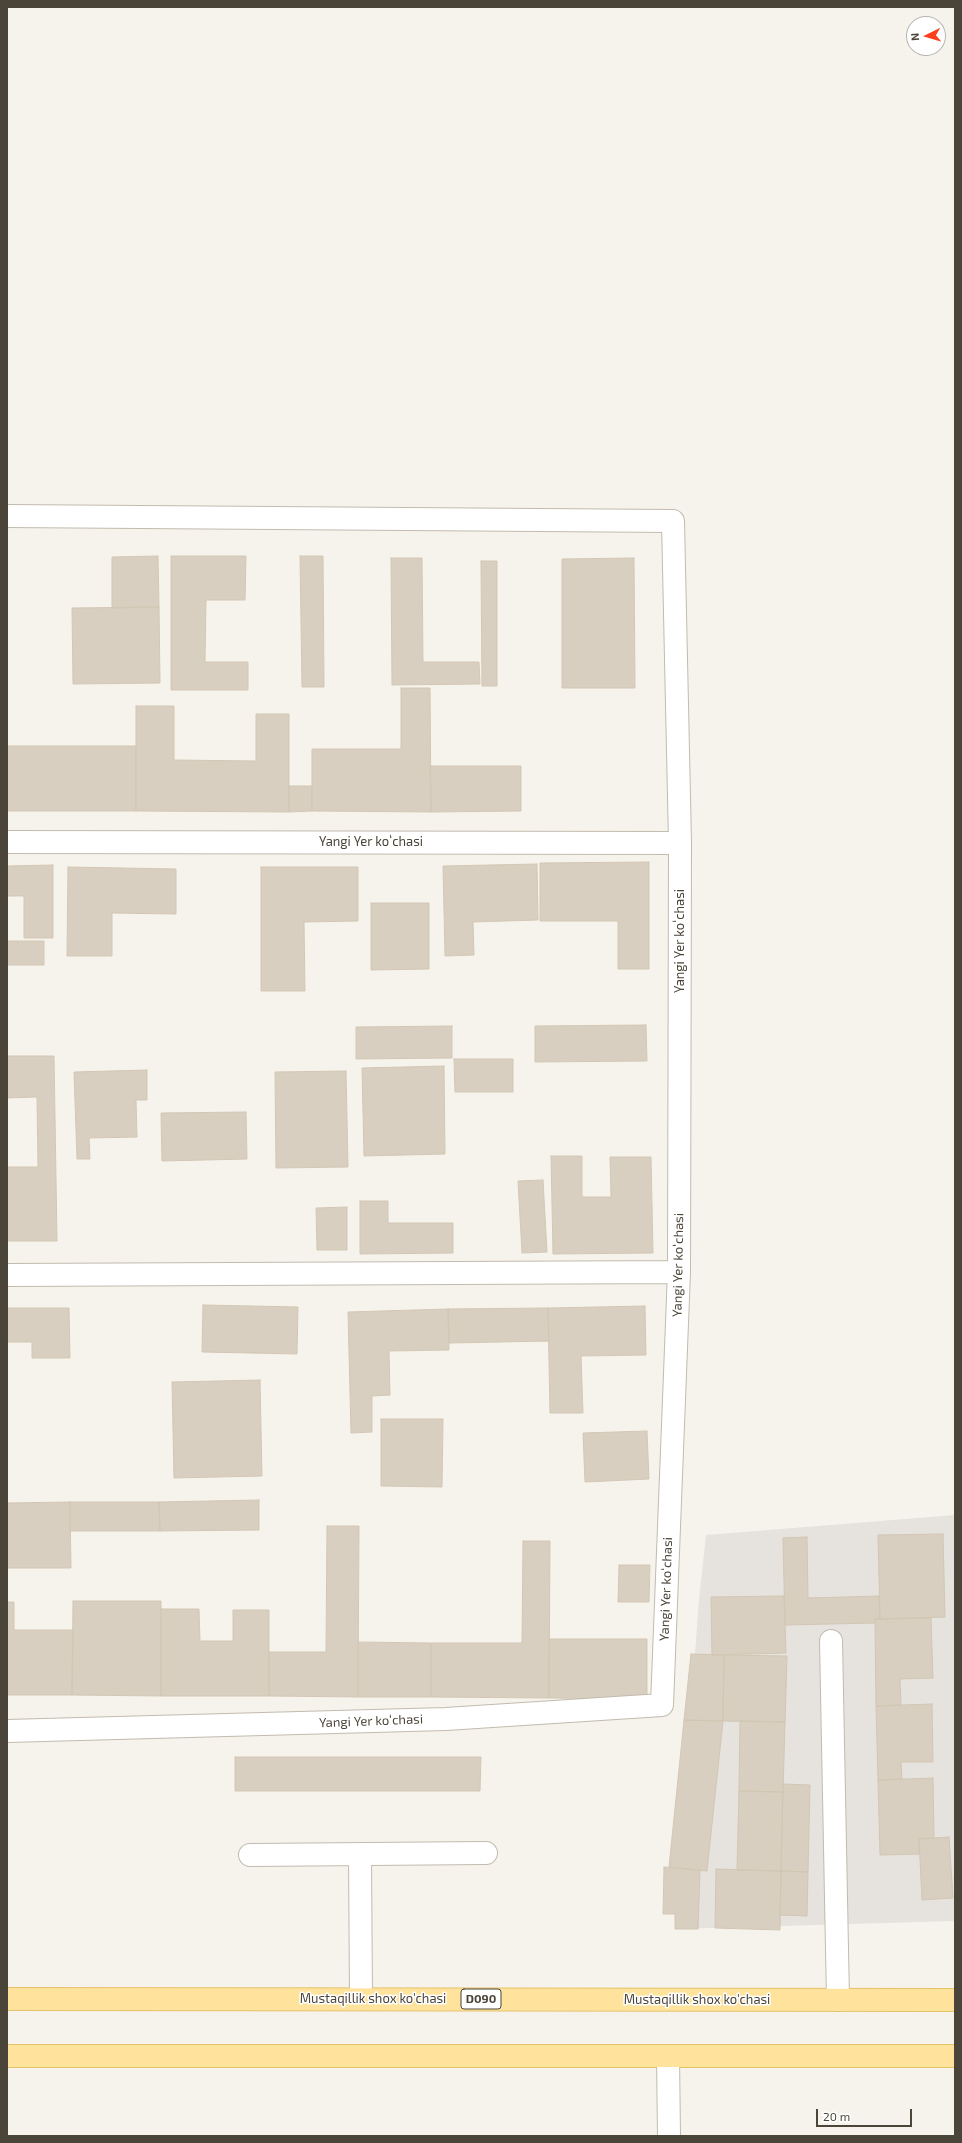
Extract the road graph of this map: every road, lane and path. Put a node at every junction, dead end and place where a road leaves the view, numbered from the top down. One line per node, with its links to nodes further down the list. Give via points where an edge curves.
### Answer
1 (7, 516): 3 (street, via 673,520)
2 (7, 842): 3 (street, Yangi Yer koʻchasi)
3 (680, 842): 4 (street, Yangi Yer koʻchasi)
4 (679, 1272): 5 (street); 7 (street, Yangi Yer koʻchasi, via 662,1705 446,1719)
5 (7, 1275)
6 (831, 1641): 13 (street)
7 (7, 1731)
8 (486, 1853): 10 (street)
9 (250, 1854): 10 (street)
10 (360, 1854): 12 (street)
11 (7, 1999): 12 (main road, Mustaqillik shox ko'chasi / D090)
12 (361, 1999): 13 (main road, Mustaqillik shox ko'chasi / D090)
13 (838, 2000): 14 (main road, Mustaqillik shox ko'chasi / D090)
14 (955, 2000)
15 (7, 2056): 16 (main road)
16 (668, 2056): 17 (main road); 18 (street)
17 (955, 2056)
18 (669, 2136)

